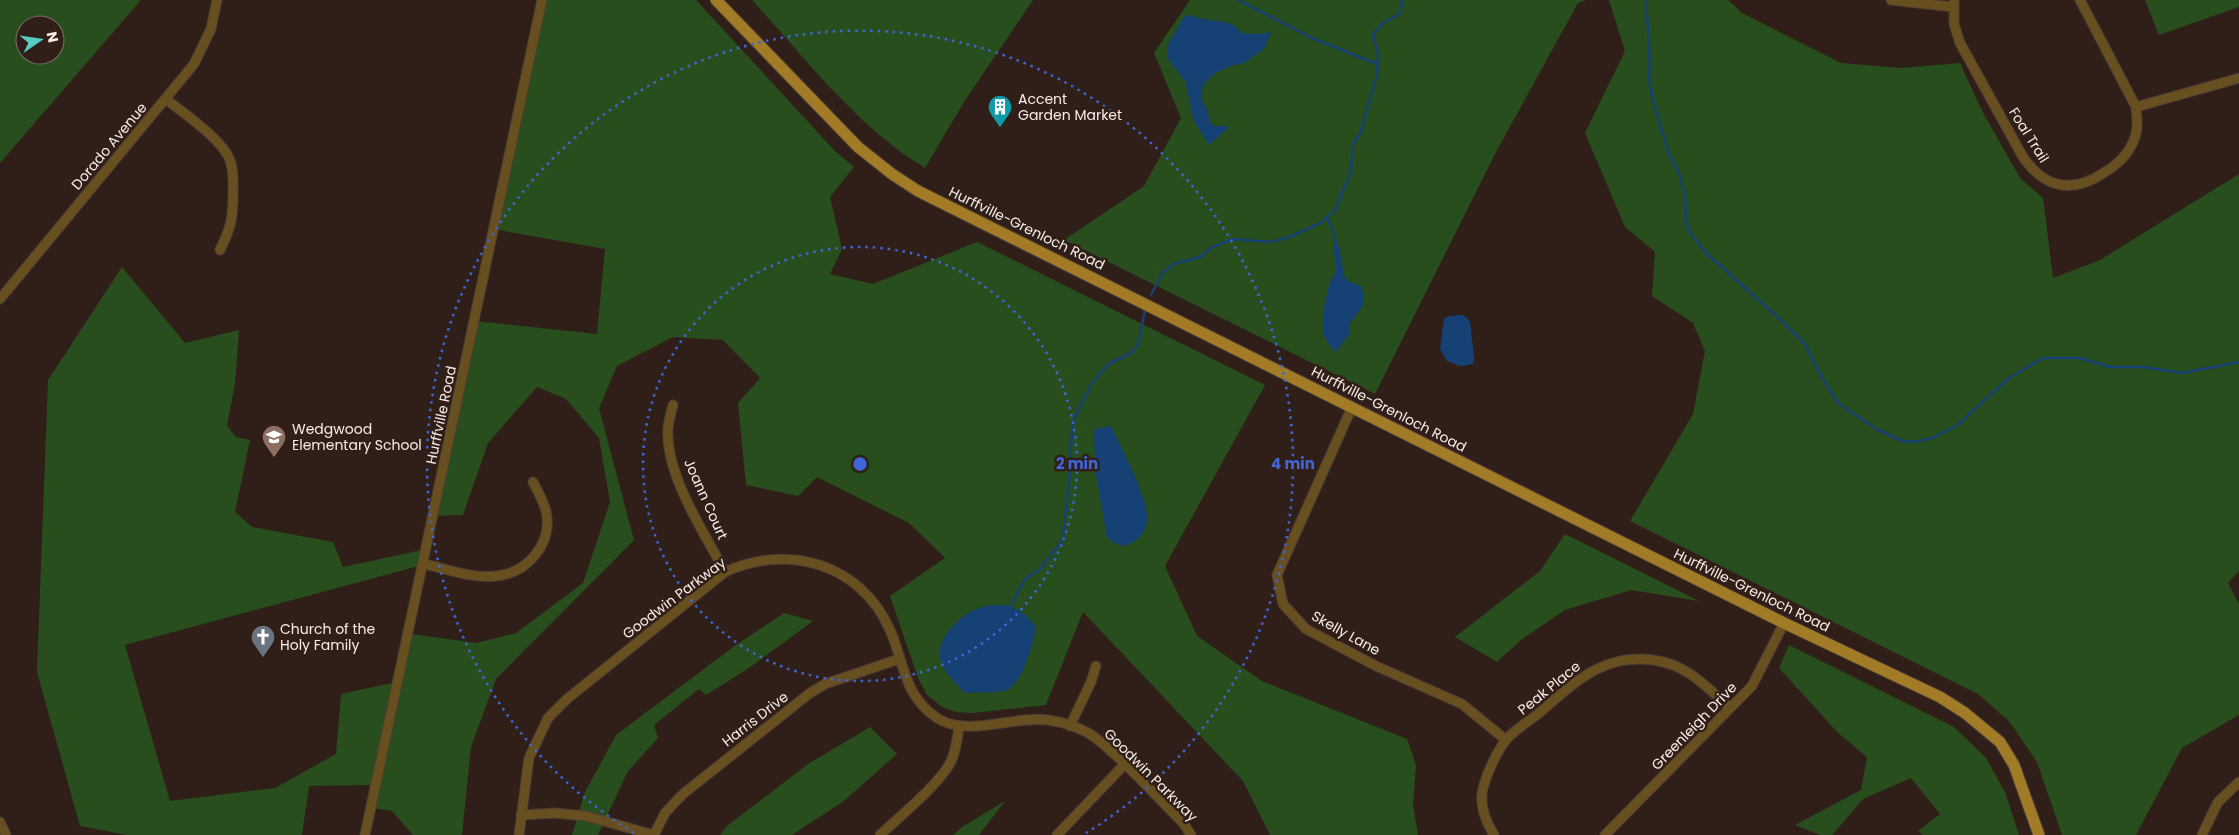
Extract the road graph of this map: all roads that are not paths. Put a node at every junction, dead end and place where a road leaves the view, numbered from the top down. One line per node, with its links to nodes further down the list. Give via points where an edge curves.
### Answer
1 (217, 0): 8 (street, Dorado Avenue, via 201,54)
2 (542, 0): 15 (street, Hurffville Road)
3 (716, 0): 13 (main road, Hurffville-Grenloch Road, via 858,147 918,191)
4 (1891, 0): 6 (street)
5 (2080, 0): 9 (street, Foal Trail)
6 (1953, 3): 9 (street, Foal Trail, via 1954,24 1960,43 2023,157 2043,179 2064,185 2082,184 2122,160 2136,136)
7 (2239, 78): 9 (street)
8 (166, 99): 10 (street, via 214,140 229,158 233,178 233,218); 11 (street, Dorado Avenue)
9 (2136, 107)
10 (220, 250)
11 (0, 299)
12 (673, 405): 16 (street, Joann Court, via 668,428 675,470)
13 (1352, 407): 17 (main road, Hurffville-Grenloch Road); 23 (street, Skelly Lane, via 1277,575 1283,604 1306,629 1376,666 1462,704)
14 (533, 482): 15 (street, via 546,513 546,533 538,554 525,565 511,573 479,576)
15 (424, 564): 29 (street, Hurffville Road)
16 (725, 572): 18 (street, Goodwin Parkway, via 740,565 767,560 820,563 845,576 881,610); 26 (street, Goodwin Parkway, via 567,699 548,718 529,758)
17 (1784, 623): 20 (street, Greenleigh Drive, via 1752,686); 37 (main road, Hurffville-Grenloch Road, via 1940,697 1984,728 2000,742 2014,765)
18 (899, 659): 22 (street, Goodwin Parkway, via 913,696 938,718); 31 (street, Harris Drive, via 825,684 810,693 683,794 666,813)
19 (1096, 666): 21 (street)
20 (1729, 707): 23 (street, Peak Place, via 1683,668 1654,660 1628,660 1609,663 1582,676); 36 (street, Greenleigh Drive)
21 (1070, 726): 22 (street, Goodwin Parkway, via 1048,720); 24 (street, Goodwin Parkway, via 1097,739)
22 (959, 727): 32 (street, via 949,765)
23 (1506, 740): 35 (street, Peak Place, via 1482,790 1483,810)
24 (1124, 765): 33 (street); 34 (street, Goodwin Parkway, via 1184,824)
25 (2239, 782): 38 (street, via 2218,802)
26 (521, 815): 30 (street, Goodwin Parkway); 31 (street, via 555,813 586,816)
27 (0, 822): 28 (street)
28 (6, 835)
29 (365, 835)
30 (519, 835)
31 (654, 835)
32 (880, 835)
33 (1057, 835)
34 (1191, 835)
35 (1494, 835)
36 (1605, 835)
37 (2039, 835)
38 (2202, 835)

